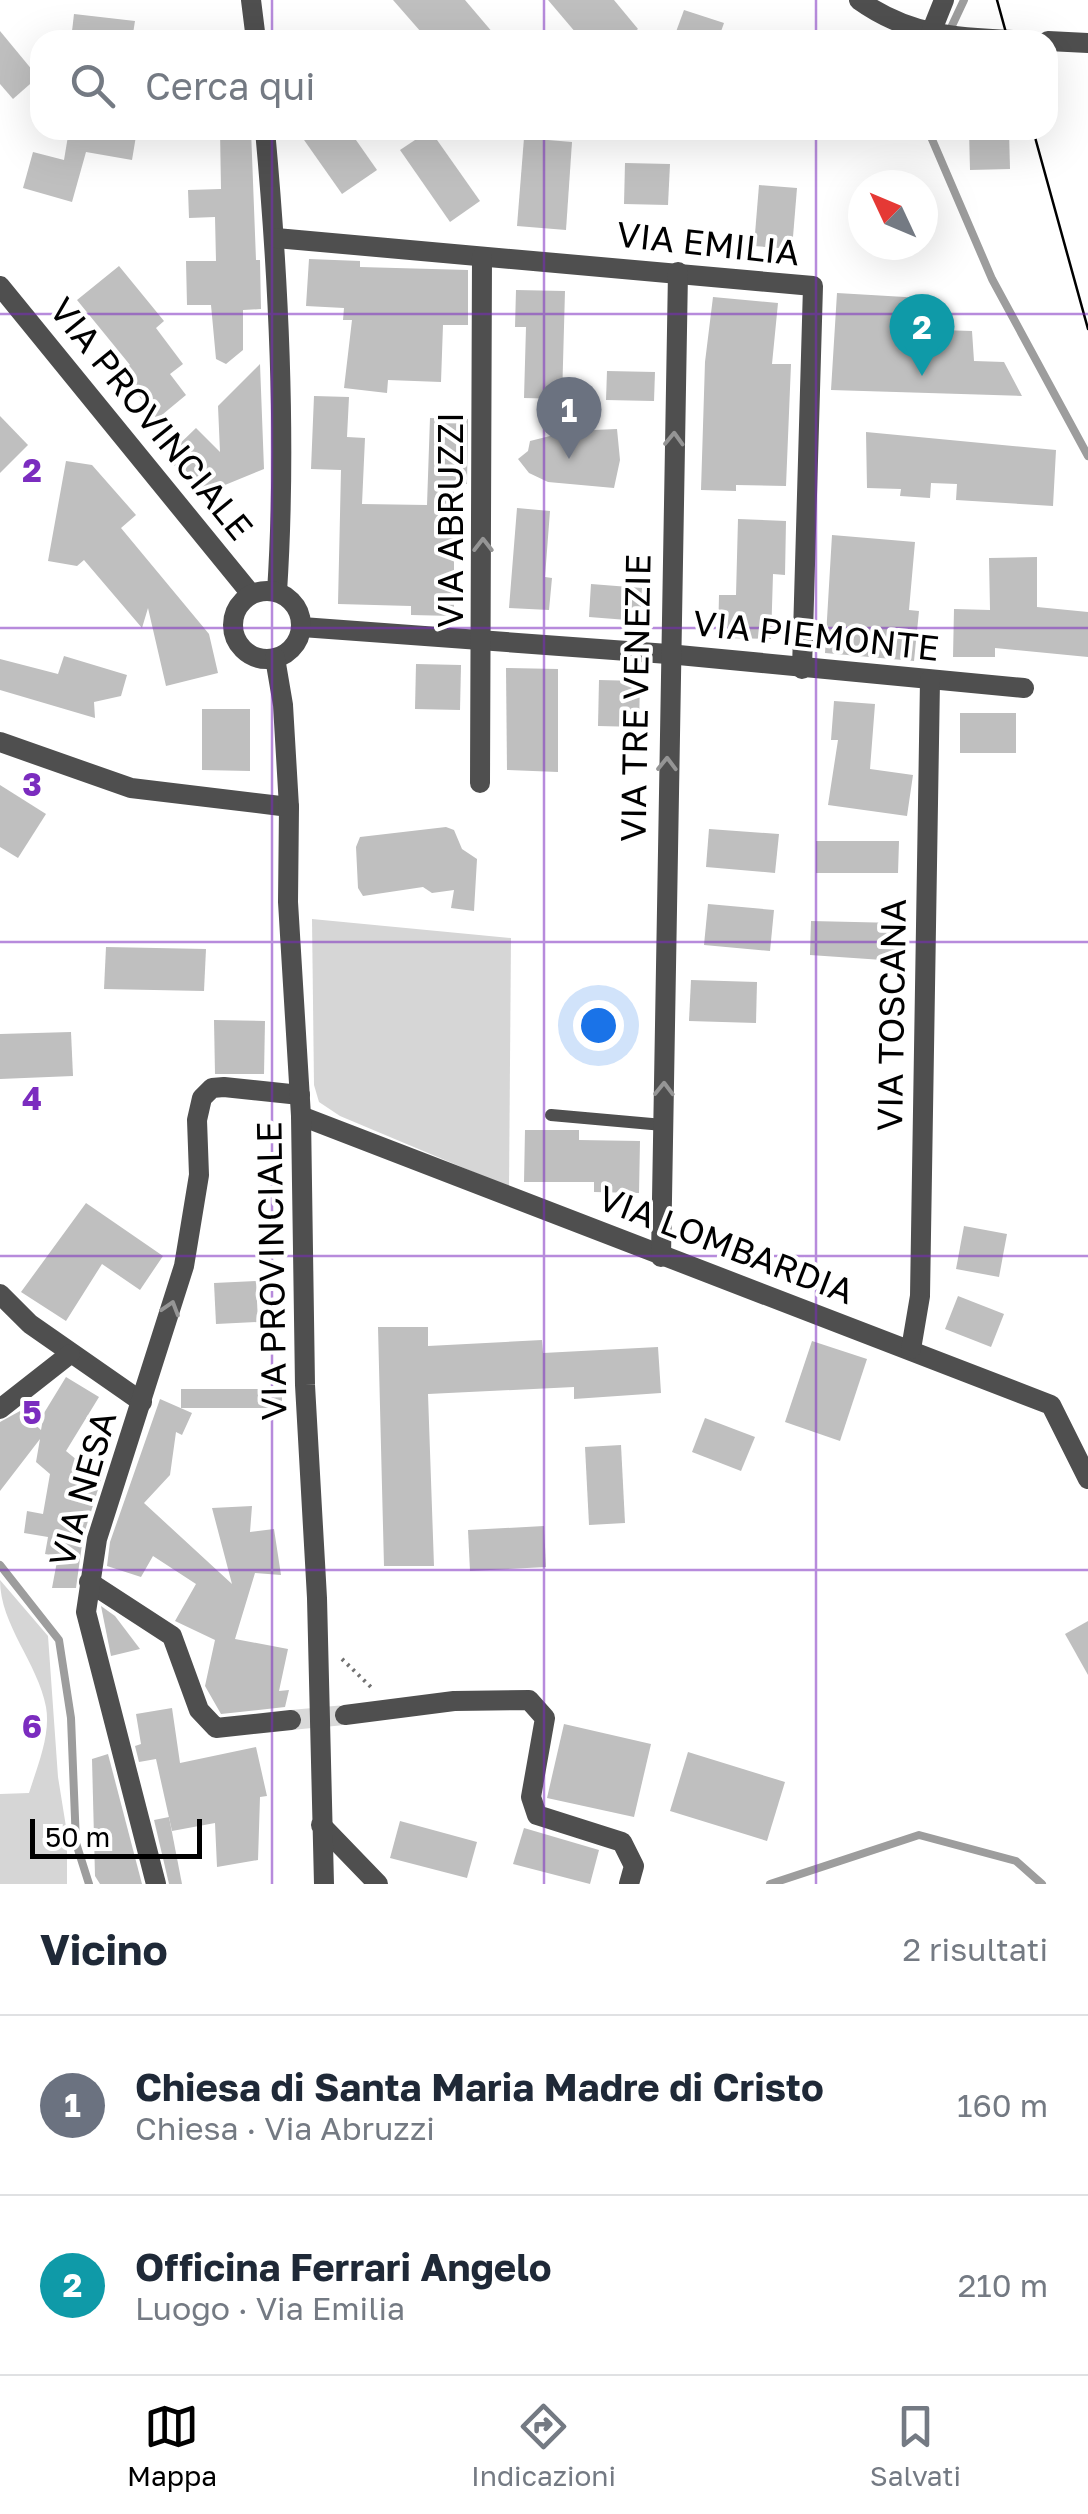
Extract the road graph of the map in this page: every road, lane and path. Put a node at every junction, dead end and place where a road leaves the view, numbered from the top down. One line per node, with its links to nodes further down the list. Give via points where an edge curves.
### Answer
1 (251, 0): 4 (street)
2 (859, 0): 5 (street)
3 (944, 0): 6 (street)
4 (255, 30)
5 (919, 30)
6 (932, 30)
7 (1058, 42): 8 (street)
8 (1088, 43)
9 (265, 140): 10 (street)
10 (276, 238): 11 (street, VIA EMILIA); 14 (street)
11 (482, 257): 12 (street, VIA EMILIA); 17 (street, VIA ABRUZZI, one-way to 11)
12 (678, 272): 18 (street, VIA TRE VENEZIE, one-way to 12); 20 (street, VIA EMILIA, via 812,286)
13 (2, 292): 15 (street, VIA PROVINCIALE)
14 (277, 592): 15 (street); 16 (street, via 296,604)
15 (251, 594): 19 (street, via 236,613 234,632 251,655)
16 (302, 628): 17 (street, VIA PIEMONTE); 19 (street, via 292,648)
17 (484, 642): 18 (street, VIA PIEMONTE); 24 (street, VIA ABRUZZI)
18 (668, 654): 20 (street, VIA PIEMONTE); 28 (street, VIA TRE VENEZIE, one-way to 18)
19 (275, 658): 25 (street, VIA PROVINCIALE)
20 (802, 669): 21 (street, VIA PIEMONTE)
21 (930, 680): 22 (street, VIA PIEMONTE); 31 (street, VIA TOSCANA, via 920,1296)
22 (1024, 688)
23 (0, 742): 25 (street, via 131,788)
24 (480, 784)
25 (289, 807): 26 (street, VIA PROVINCIALE)
26 (300, 1105): 29 (street, VIA LOMBARDIA); 33 (street, VIA LOMBARDIA, one-way to 26, via 184,1266 199,1175 202,1098 224,1087); 37 (street, VIA PROVINCIALE)
27 (551, 1115): 28 (lane)
28 (664, 1124): 29 (street, VIA TRE VENEZIE)
29 (661, 1257): 31 (street, VIA LOMBARDIA)
30 (0, 1294): 32 (street, VIA NESA)
31 (911, 1350): 35 (street, VIA LOMBARDIA, via 1051,1405)
32 (70, 1354): 33 (street, VIA NESA); 34 (street)
33 (142, 1402): 36 (street, VIA NESA)
34 (0, 1409)
35 (1088, 1479)
36 (89, 1582): 40 (street, via 172,1636 199,1710 216,1728); 42 (street, VIA NESA, via 86,1612)
37 (318, 1632): 38 (path, via 359,1679); 41 (street, VIA PROVINCIALE)
38 (410, 1707): 39 (street); 45 (street, via 528,1700 546,1718 532,1798 537,1815 622,1842 634,1866)
39 (345, 1714)
40 (290, 1720)
41 (322, 1825): 43 (street, VIA PROVINCIALE); 44 (street)
42 (156, 1884)
43 (324, 1884)
44 (378, 1884)
45 (630, 1884)

